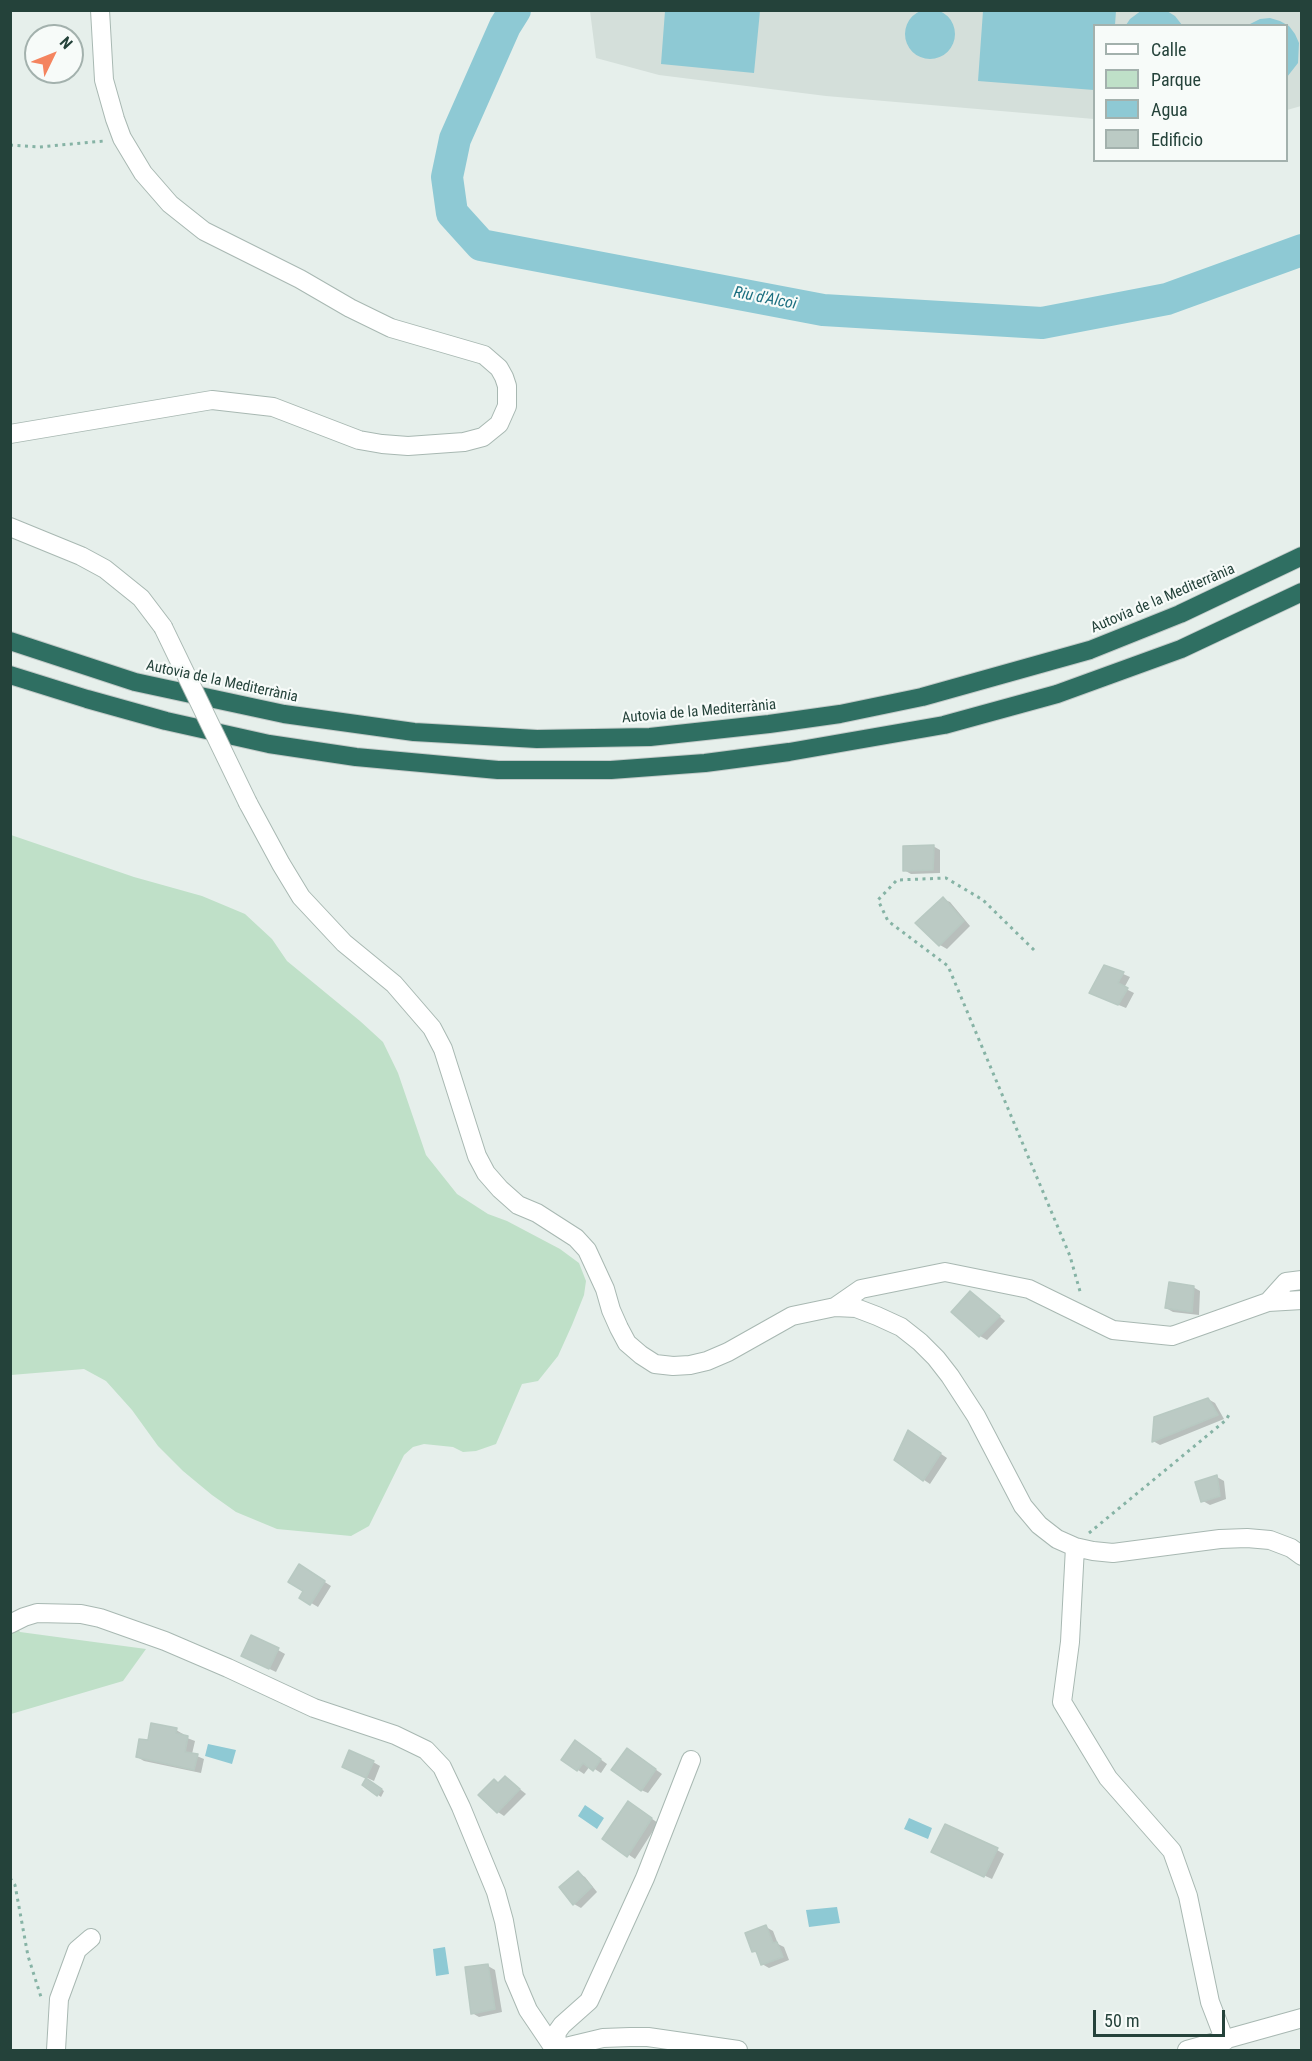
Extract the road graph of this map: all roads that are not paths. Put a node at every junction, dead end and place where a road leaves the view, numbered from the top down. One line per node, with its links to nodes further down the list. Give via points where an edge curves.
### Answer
1 (100, 10): 2 (street, via 108,100 143,173 177,210 204,231 391,328 475,351 492,361 507,386 507,406 492,432 474,441 408,446 360,440 273,407 212,400)
2 (10, 434)
3 (10, 527): 11 (street, bridge, via 105,569 141,598 163,627 248,803 301,897 344,943 394,984 432,1028 486,1173 518,1205 576,1238 587,1250 619,1328 640,1355 655,1364 673,1366 707,1361 792,1316)
4 (1302, 556): 6 (highway, Autovia de la Mediterrània, via 1180,614 1090,650 945,691 840,714 650,737 537,738 414,732 284,714 135,682)
5 (1302, 592): 7 (highway, via 1170,653 1057,694 944,725 789,752 611,770 498,770 356,757 269,744 154,718)
6 (10, 641)
7 (10, 675)
8 (1302, 1280): 10 (street, via 1286,1282)
9 (1302, 1300): 10 (street)
10 (1268, 1302): 11 (street, via 1172,1336 1113,1330 1029,1289 945,1272 861,1289)
11 (835, 1307): 12 (street, via 855,1308 878,1316 920,1342 950,1376 976,1416 1023,1506 1057,1539)
12 (1076, 1547): 13 (street, via 1113,1553 1247,1538 1270,1540); 18 (street, via 1062,1702 1108,1778 1172,1851 1188,1896 1210,2002)
13 (1302, 1556)
14 (10, 1624): 20 (street, via 37,1613 100,1618 165,1641 314,1708 395,1735 426,1750 442,1767 461,1807 496,1892 514,1977 528,2010)
15 (691, 1760): 20 (street, via 645,1878 589,2001 557,2032)
16 (91, 1938): 19 (street, via 77,1950 59,1999)
17 (1302, 2018): 18 (street)
18 (1225, 2041): 22 (street)
19 (56, 2050)
20 (554, 2050): 21 (street, via 603,2038 630,2037)
21 (738, 2050)
22 (1187, 2050)

